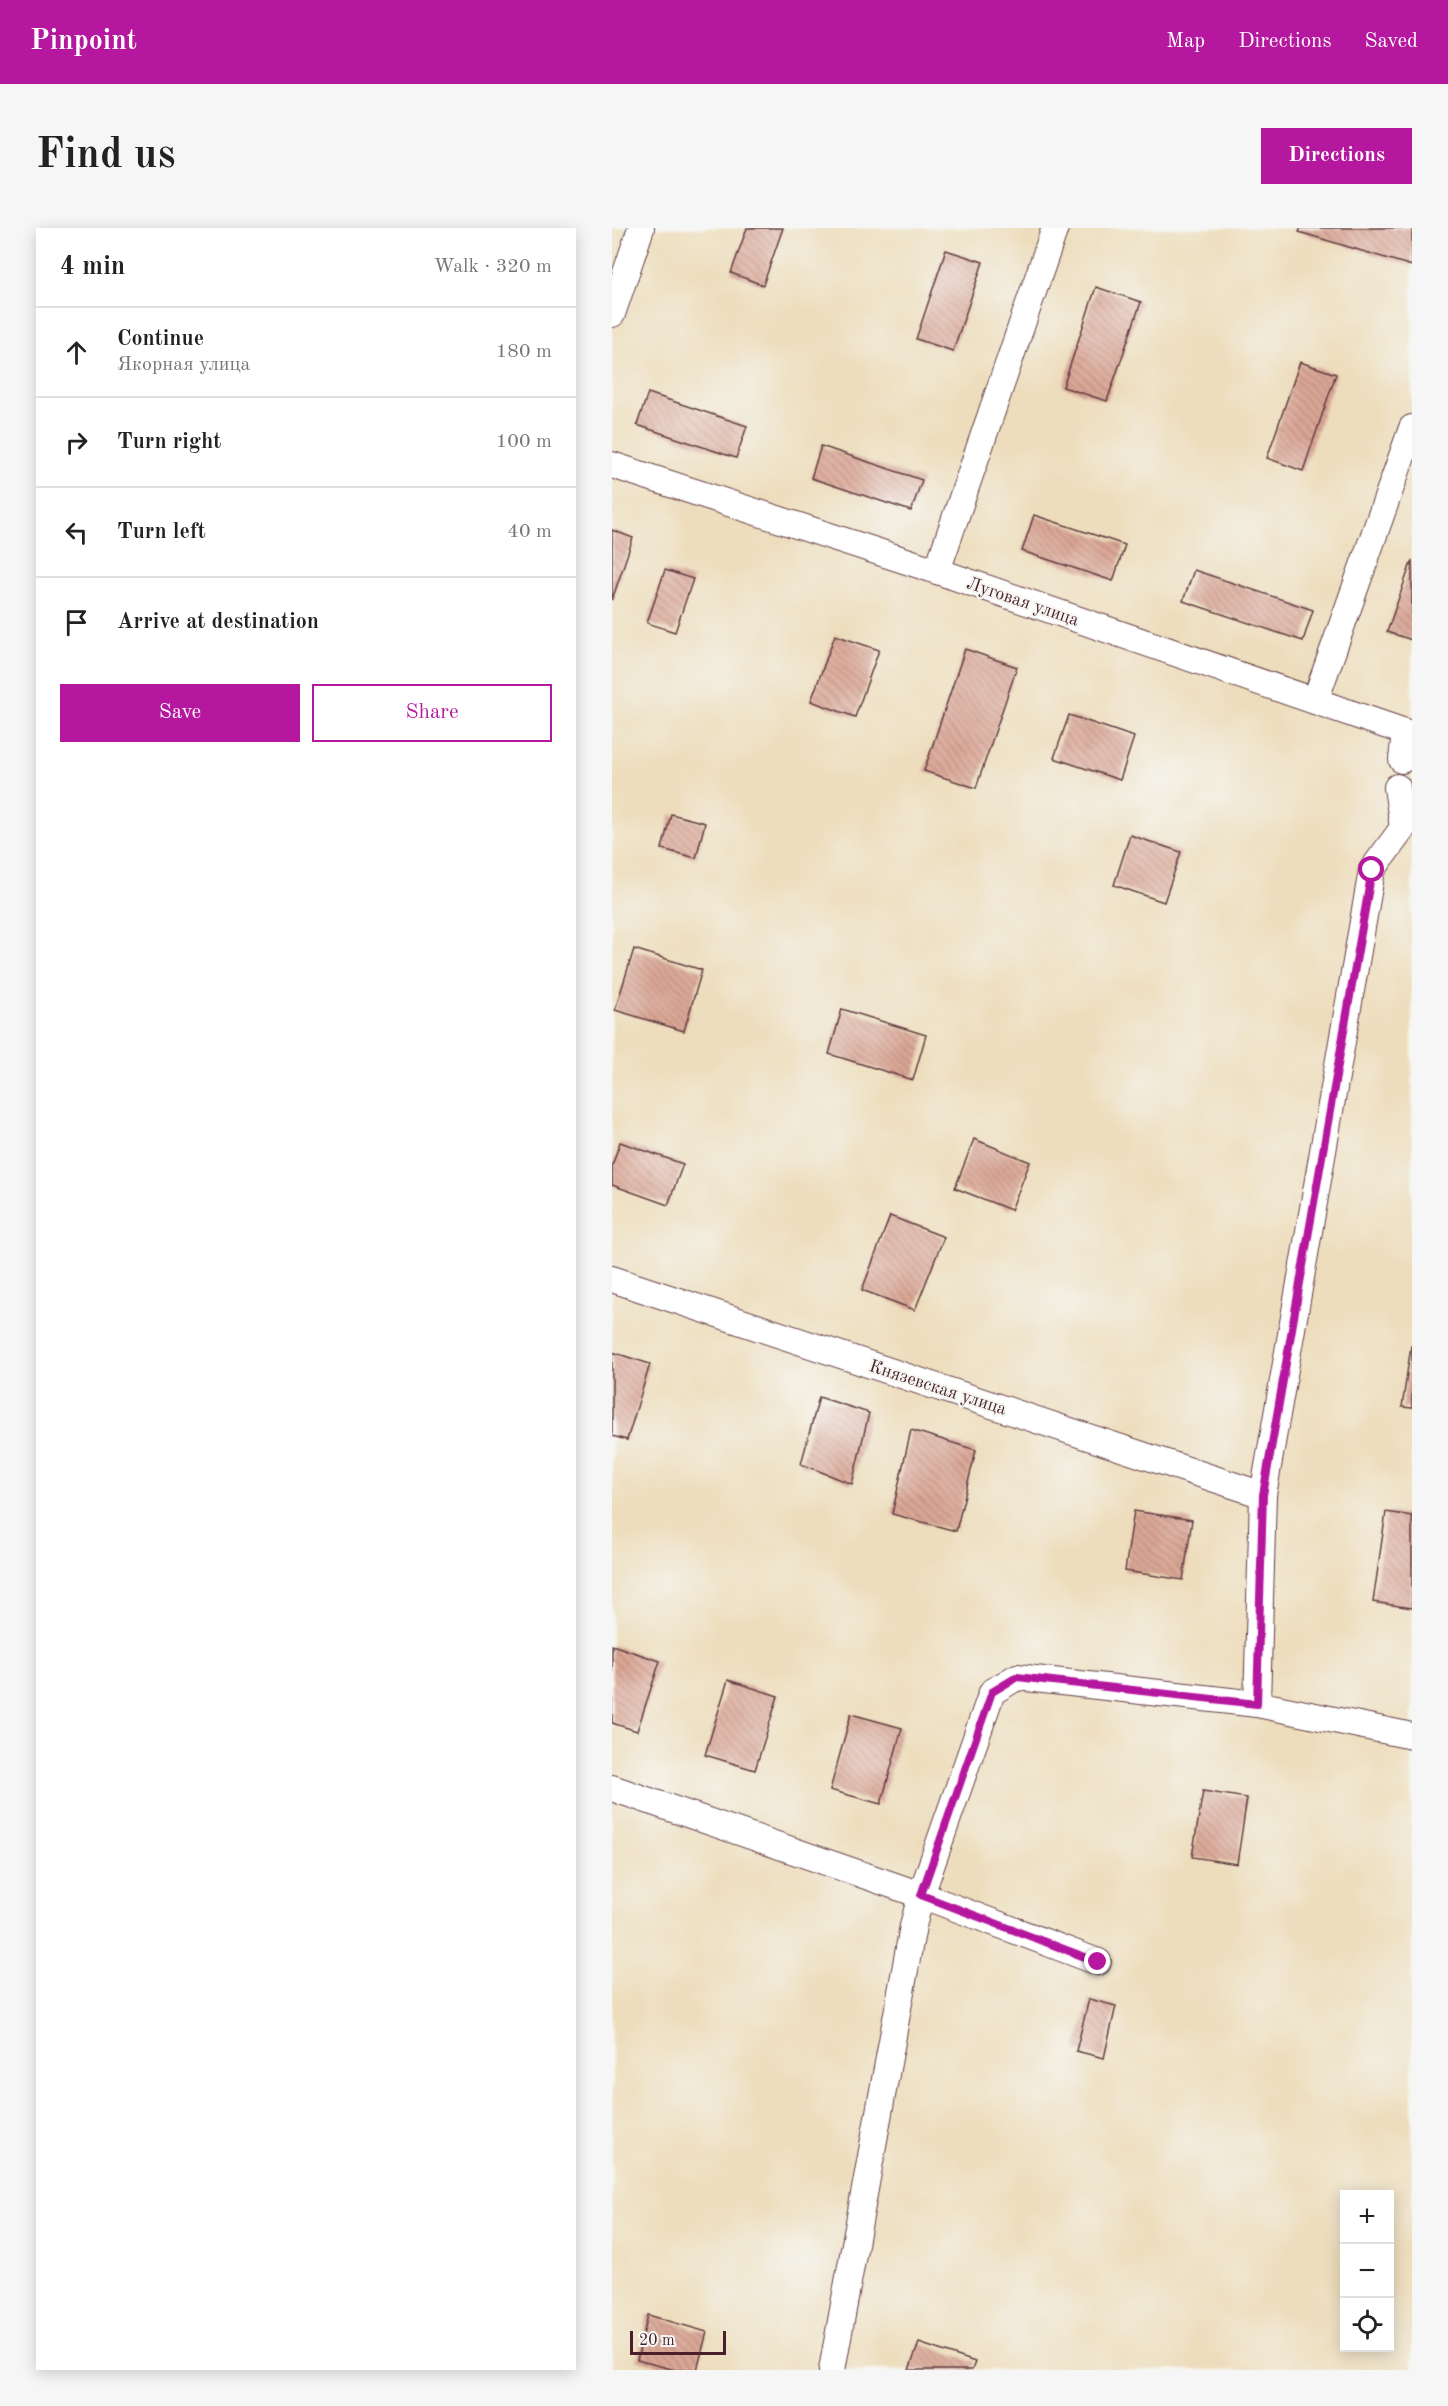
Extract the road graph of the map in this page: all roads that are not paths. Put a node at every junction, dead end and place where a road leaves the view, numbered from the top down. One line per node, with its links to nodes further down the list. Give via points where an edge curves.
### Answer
1 (642, 228): 3 (street)
2 (1055, 228): 6 (street)
3 (612, 314)
4 (1412, 428): 7 (street)
5 (612, 465): 6 (street, Луговая улица)
6 (937, 571): 7 (street, Луговая улица)
7 (1316, 701): 8 (street, Луговая улица, via 1405,732)
8 (1402, 760)
9 (1412, 816): 11 (street, via 1397,787 1402,828 1372,870)
10 (612, 1279): 11 (street, Князевская улица)
11 (1263, 1495): 12 (street)
12 (1257, 1704): 13 (street); 15 (street, via 1017,1677 992,1692)
13 (1412, 1736)
14 (612, 1788): 15 (street)
15 (921, 1895): 16 (street); 17 (street)
16 (1098, 1962)
17 (832, 2370)

